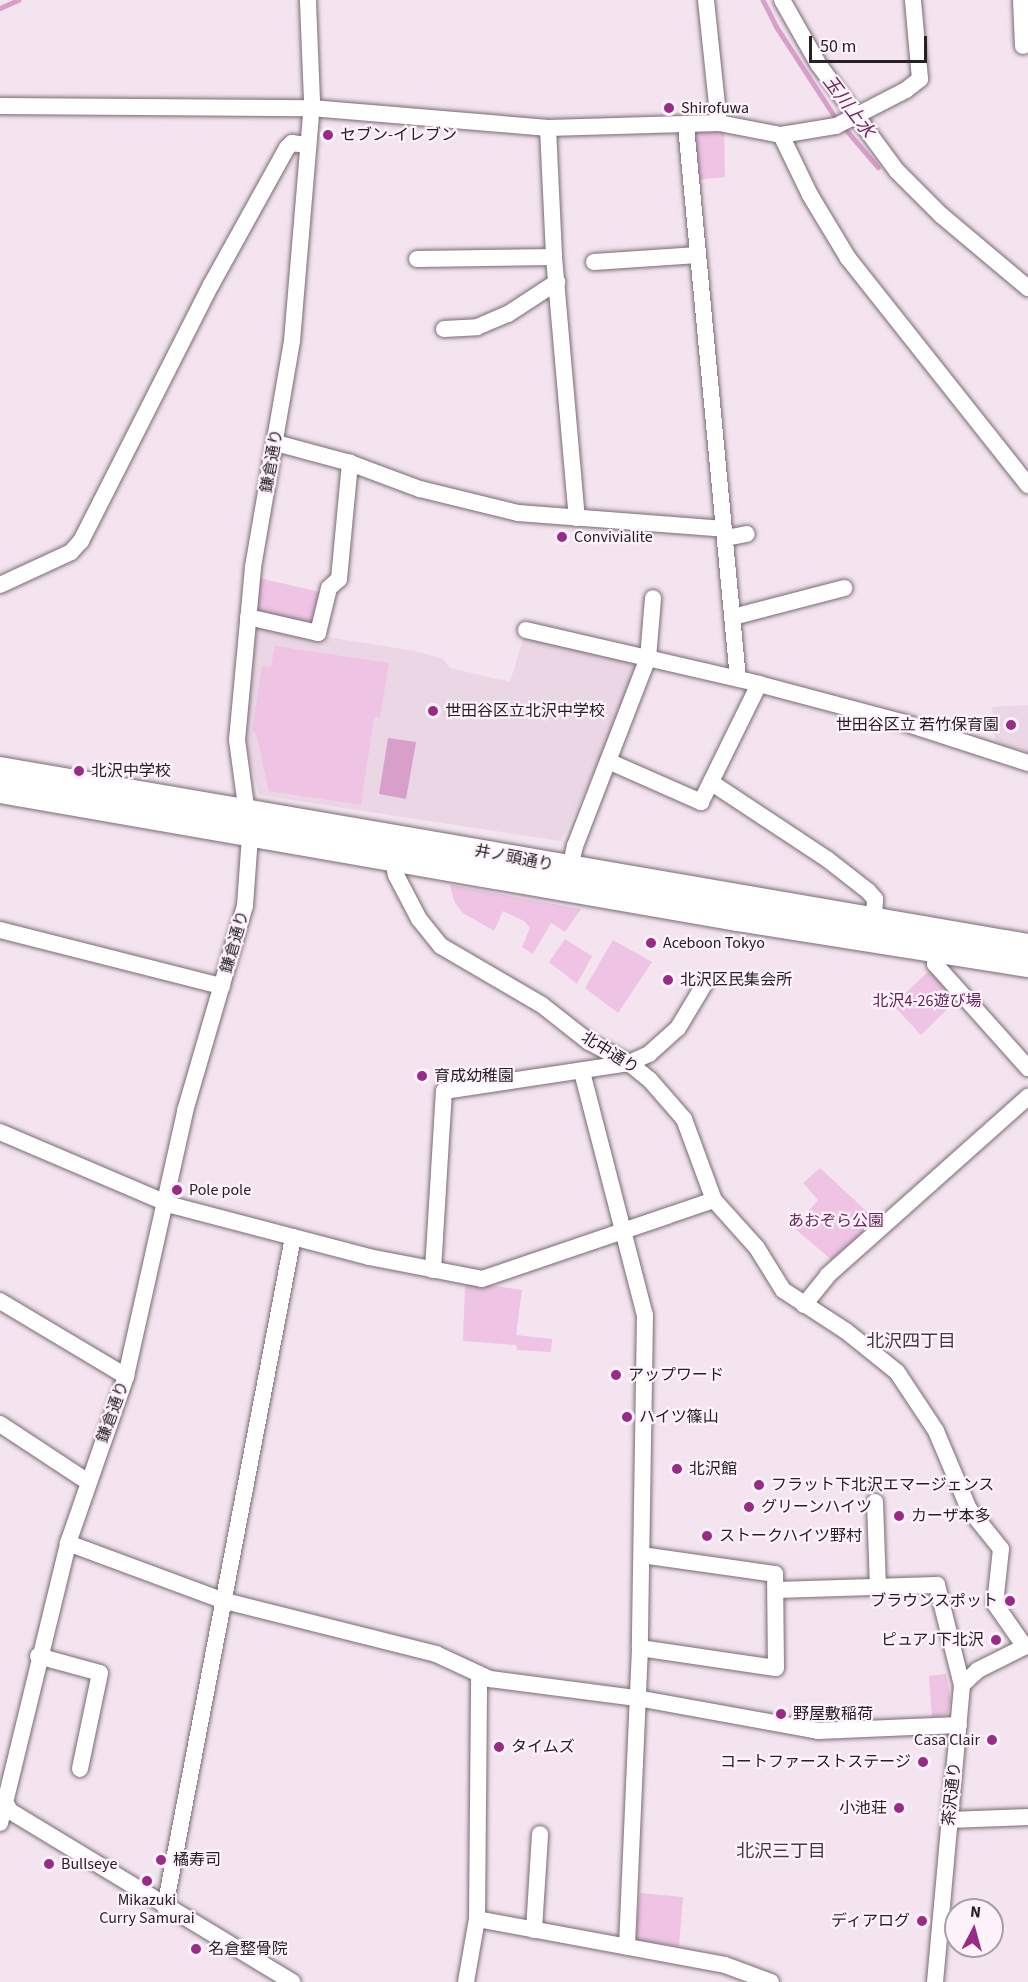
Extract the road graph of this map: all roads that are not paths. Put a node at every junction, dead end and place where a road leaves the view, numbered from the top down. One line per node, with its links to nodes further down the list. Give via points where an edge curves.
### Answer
1 (308, 0): 8 (street, 鎌倉通り)
2 (706, 0): 10 (street)
3 (783, 0): 9 (street)
4 (913, 0): 9 (street, via 920,79)
5 (1020, 0): 6 (street)
6 (1023, 46)
7 (0, 106): 8 (street)
8 (311, 108): 12 (street); 14 (street, 鎌倉通り)
9 (846, 120): 13 (street); 20 (street, via 941,215)
10 (719, 123): 11 (street); 13 (street)
11 (686, 126): 12 (street); 15 (street)
12 (548, 128): 16 (street)
13 (781, 135): 24 (street, via 810,195 848,258)
14 (307, 145): 22 (street, 鎌倉通り, via 291,340); 28 (street, via 292,143 287,148 211,285 81,541 71,552)
15 (698, 255): 18 (street); 26 (street)
16 (554, 257): 17 (street); 19 (street)
17 (417, 259)
18 (594, 262)
19 (556, 282): 21 (street, via 508,314 477,327); 25 (street)
20 (1028, 288)
21 (444, 329)
22 (276, 443): 23 (street); 31 (street, 鎌倉通り, via 253,567)
23 (350, 463): 25 (street, via 468,503 518,513); 31 (street, via 339,579 329,588 318,633)
24 (1028, 485)
25 (577, 518): 26 (street)
26 (725, 534): 27 (street); 32 (street)
27 (747, 534)
28 (0, 585)
29 (844, 588): 32 (street)
30 (653, 598): 34 (street)
31 (248, 617): 42 (street, 鎌倉通り, via 237,740)
32 (733, 617): 35 (street)
33 (526, 630): 34 (street)
34 (648, 658): 35 (street); 37 (street)
35 (738, 679): 36 (street)
36 (759, 684): 38 (street, via 902,722); 40 (street)
37 (608, 761): 40 (street, via 701,802); 45 (street)
38 (1028, 764)
39 (0, 769): 42 (main road, 井ノ頭通り)
40 (712, 783): 46 (street, via 868,891 875,899)
41 (0, 791): 43 (main road, 井ノ頭通り)
42 (246, 812): 43 (street, 鎌倉通り); 45 (main road, 井ノ頭通り)
43 (250, 836): 44 (main road, 井ノ頭通り); 52 (street, 鎌倉通り, via 245,906)
44 (393, 860): 49 (main road, 井ノ頭通り); 53 (street, 北中通り, via 396,875 419,919 441,946 542,1005 589,1042)
45 (570, 869): 46 (main road, 井ノ頭通り)
46 (874, 919): 48 (main road, 井ノ頭通り)
47 (0, 930): 52 (street)
48 (1028, 946)
49 (937, 951): 50 (main road, 井ノ頭通り); 54 (street, via 935,964)
50 (1028, 965)
51 (705, 983): 53 (street, via 678,1028 649,1054)
52 (222, 986): 59 (street, 鎌倉通り)
53 (628, 1063): 55 (street); 58 (street, 北中通り, via 650,1080 684,1119)
54 (1028, 1068)
55 (582, 1072): 60 (street); 62 (street, via 444,1091)
56 (1028, 1097): 64 (street, via 828,1275)
57 (0, 1132): 59 (street)
58 (714, 1200): 60 (street); 64 (street, 北中通り, via 757,1248 783,1290)
59 (162, 1202): 61 (street); 65 (street, 鎌倉通り)
60 (622, 1233): 62 (street, via 482,1279); 70 (street, via 645,1315)
61 (293, 1237): 62 (street); 73 (street)
62 (433, 1270)
63 (0, 1301): 65 (street)
64 (809, 1307): 74 (street, 北中通り, via 897,1372 936,1431 969,1509 1001,1549 994,1604)
65 (126, 1376): 67 (street, 鎌倉通り)
66 (0, 1424): 67 (street)
67 (88, 1482): 69 (street, 鎌倉通り)
68 (875, 1502): 71 (street)
69 (68, 1543): 73 (street); 76 (street, 鎌倉通り)
70 (642, 1555): 72 (street, via 775,1574); 75 (street)
71 (878, 1587): 72 (street); 78 (street, 茶沢通り, via 937,1585)
72 (776, 1590): 75 (street, via 776,1668)
73 (221, 1600): 77 (street, via 436,1654); 87 (street)
74 (1026, 1646): 78 (street, via 978,1670)
75 (640, 1648): 79 (street)
76 (38, 1656): 81 (street, via 100,1673); 82 (street, 鎌倉通り)
77 (480, 1674): 79 (street, via 490,1680); 88 (street)
78 (962, 1684): 80 (street, 茶沢通り)
79 (637, 1698): 80 (street, via 818,1731); 90 (street)
80 (959, 1725): 84 (street, 茶沢通り)
81 (80, 1768)
82 (2, 1797): 85 (street, 鎌倉通り); 87 (street, via 10,1811)
83 (1028, 1817): 84 (street)
84 (950, 1820): 94 (street, 茶沢通り)
85 (0, 1823)
86 (540, 1834): 89 (street)
87 (165, 1907): 91 (street)
88 (477, 1918): 89 (street); 92 (street)
89 (534, 1930): 90 (street)
90 (627, 1947): 93 (street, via 725,1965)
91 (292, 1982)
92 (466, 1982)
93 (771, 1982)
94 (935, 1982)

